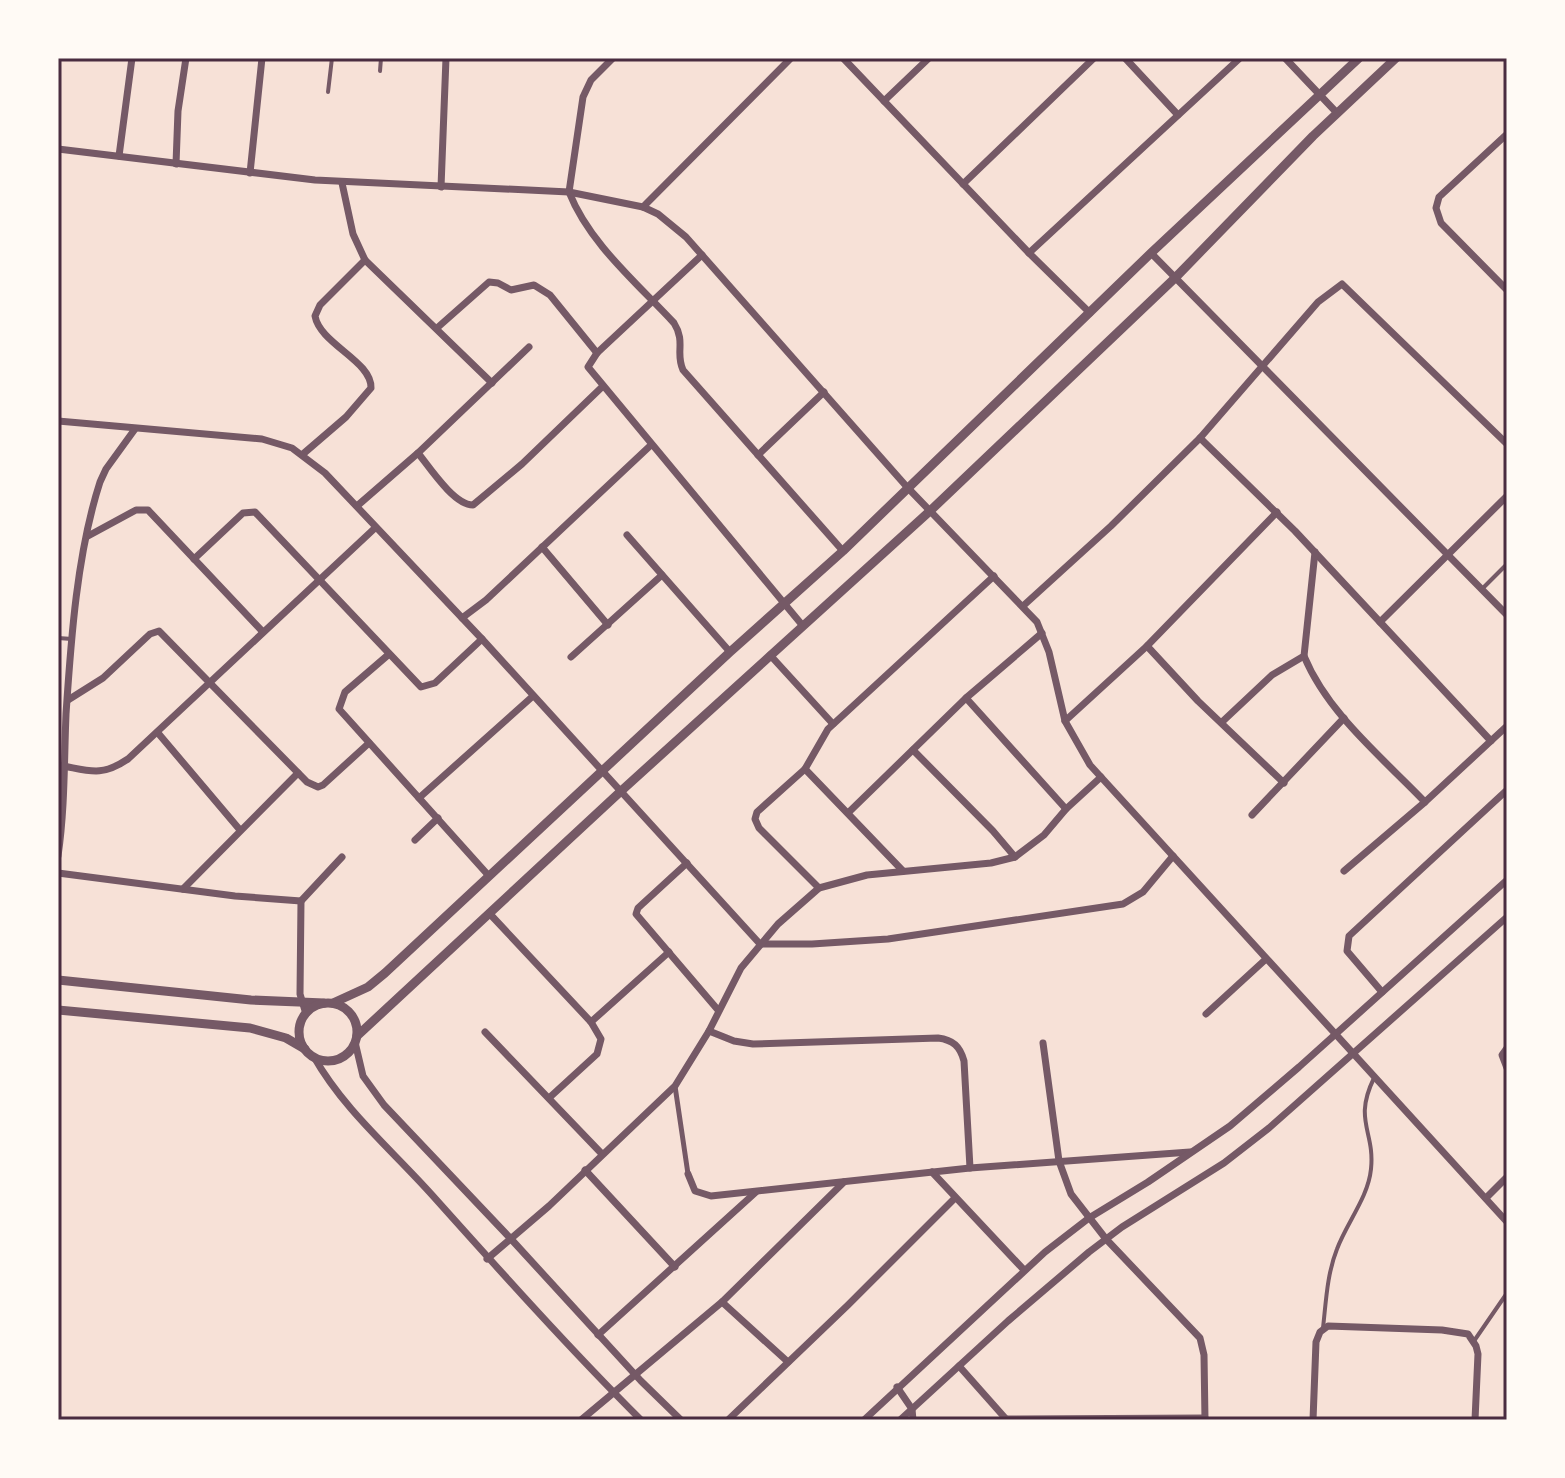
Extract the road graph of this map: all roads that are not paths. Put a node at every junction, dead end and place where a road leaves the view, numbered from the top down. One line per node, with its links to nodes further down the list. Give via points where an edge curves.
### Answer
1 (132, 58): 25 (street)
2 (186, 58): 26 (street)
3 (262, 58): 27 (street)
4 (332, 58): 18 (lane)
5 (381, 58): 17 (lane)
6 (446, 58): 30 (street)
7 (613, 58): 31 (street, via 591,80 583,97)
8 (791, 58): 32 (street)
9 (843, 58): 20 (street)
10 (929, 58): 20 (street)
11 (1094, 58): 29 (street)
12 (1125, 58): 22 (street)
13 (1240, 58): 22 (street)
14 (1285, 58): 19 (street)
15 (1359, 58): 19 (street)
16 (1396, 58): 21 (street)
17 (380, 71)
18 (328, 92)
19 (1320, 95): 21 (street); 34 (street)
20 (884, 101): 29 (street)
21 (1337, 113): 37 (street)
22 (1178, 115): 33 (street)
23 (1507, 134): 38 (street, via 1439,197 1436,208 1441,223)
24 (58, 149): 25 (street)
25 (119, 156): 26 (street)
26 (176, 164): 27 (street)
27 (250, 173): 28 (street)
28 (342, 183): 30 (street); 36 (street, via 353,234)
29 (963, 184): 33 (street)
30 (441, 187): 31 (street)
31 (569, 192): 32 (street); 39 (street, via 597,239)
32 (643, 207): 35 (street, via 671,223)
33 (1029, 253): 40 (street)
34 (1151, 253): 37 (street); 40 (street)
35 (702, 255): 39 (street); 47 (street)
36 (365, 260): 41 (street); 54 (street, via 315,316 320,329 369,377 371,388)
37 (1175, 278): 44 (street); 59 (street)
38 (1506, 286)
39 (654, 301): 43 (street); 55 (street, via 681,335 683,370)
40 (1090, 313): 56 (street)
41 (437, 328): 43 (street, via 483,285 494,281 511,290 528,285 543,289); 45 (street)
42 (529, 347): 45 (street)
43 (597, 353): 46 (street, via 589,369)
44 (1262, 366): 50 (street); 51 (street, via 1318,302 1342,284); 67 (street)
45 (492, 383): 53 (street)
46 (602, 387): 52 (street); 53 (street, via 473,505 455,497)
47 (824, 392): 55 (street); 56 (street)
48 (58, 421): 49 (street)
49 (135, 429): 54 (street, via 273,441); 63 (street, via 100,482)
50 (1200, 438): 60 (street); 75 (street)
51 (1507, 444)
52 (651, 445): 64 (street); 74 (street)
53 (418, 453): 58 (street)
54 (303, 454): 58 (street)
55 (758, 455): 65 (street)
56 (907, 487): 59 (street); 65 (street)
57 (1507, 496): 67 (street)
58 (357, 506): 61 (street)
59 (930, 511): 71 (street); 80 (street)
60 (1277, 512): 66 (street); 86 (street)
61 (375, 528): 72 (street); 77 (street)
62 (627, 535): 70 (street)
63 (88, 536): 68 (street, via 143,508); 84 (street)
64 (542, 547): 77 (street); 79 (street)
65 (843, 551): 74 (street)
66 (1315, 552): 78 (street); 90 (street)
67 (1449, 553): 73 (street); 78 (street)
68 (194, 559): 72 (street, via 251,511); 81 (street)
69 (1507, 564): 73 (lane)
70 (662, 575): 79 (street); 87 (street)
71 (994, 576): 75 (street); 99 (street)
72 (320, 579): 81 (street); 88 (street)
73 (1482, 589): 76 (street)
74 (783, 604): 80 (street); 87 (street)
75 (1023, 606): 82 (street)
76 (1507, 615)
77 (462, 618): 85 (street)
78 (1380, 622): 102 (street)
79 (608, 625): 91 (street)
80 (803, 626): 89 (street)
81 (262, 631): 92 (street)
82 (1042, 633): 94 (street); 97 (street)
83 (58, 638): 84 (lane)
84 (72, 639): 95 (street)
85 (482, 639): 88 (street, via 426,688); 93 (street)
86 (1147, 646): 97 (street); 98 (street)
87 (730, 652): 107 (street)
88 (388, 655): 103 (street, via 339,703)
89 (770, 655): 99 (street); 112 (street)
90 (1304, 656): 96 (street); 98 (street, via 1272,675)
91 (571, 657)
92 (209, 683): 95 (street, via 165,635 155,631 103,678); 101 (street); 108 (street)
93 (533, 696): 107 (street); 113 (street)
94 (966, 698): 104 (street); 115 (street)
95 (68, 700): 105 (street)
96 (1344, 718): 110 (street); 114 (street)
97 (1065, 721): 109 (street)
98 (1222, 722): 110 (street)
99 (833, 724): 106 (street)
100 (1507, 726): 102 (street)
101 (158, 733): 105 (street, via 108,771); 119 (street)
102 (1491, 741): 114 (street)
103 (369, 743): 108 (street, via 323,785); 113 (street)
104 (913, 750): 116 (street); 124 (street)
105 (62, 766): 121 (street)
106 (805, 769): 116 (street); 131 (street, via 760,808 755,819)
107 (602, 771): 112 (street); 129 (street)
108 (298, 773): 119 (street)
109 (1101, 777): 115 (street); 122 (street)
110 (1284, 783): 117 (street)
111 (1507, 790): 140 (street, via 1349,936 1347,951)
112 (620, 792): 125 (street); 134 (street)
113 (419, 798): 118 (street)
114 (1425, 802): 127 (street)
115 (1066, 809): 124 (street)
116 (849, 812): 126 (street)
117 (1252, 815)
118 (438, 818): 120 (street); 129 (street)
119 (240, 830): 132 (street)
120 (415, 840)
121 (58, 856)
122 (1173, 856): 136 (street, via 1143,892 1123,904 888,939); 138 (street)
123 (342, 857): 133 (street)
124 (1015, 857): 126 (street)
125 (687, 863): 136 (street); 137 (street, via 636,911)
126 (903, 871): 131 (street)
127 (1344, 871)
128 (58, 873): 132 (street)
129 (489, 876): 142 (street, via 368,987)
130 (1507, 880): 140 (street)
131 (819, 888): 136 (street)
132 (183, 889): 133 (street)
133 (301, 901): 141 (street)
134 (489, 913): 147 (street); 151 (street)
135 (1507, 917): 155 (street)
136 (760, 944): 144 (street)
137 (669, 952): 144 (street); 147 (street)
138 (1266, 959): 146 (street); 150 (street)
139 (58, 980): 141 (street)
140 (1382, 992): 150 (street)
141 (302, 1003): 142 (street); 145 (street)
142 (328, 1003): 145 (street); 151 (street, via 351,1015)
143 (58, 1010): 154 (street, via 250,1028 280,1036)
144 (718, 1010): 148 (street)
145 (306, 1014): 154 (street, via 300,1035)
146 (1206, 1014)
147 (591, 1022): 159 (street, via 601,1049)
148 (709, 1031): 158 (street); 163 (street, via 753,1044 923,1038 953,1042 964,1061)
149 (485, 1032): 159 (street)
150 (1336, 1034): 155 (street); 160 (street)
151 (356, 1039): 154 (street, via 338,1059 321,1060); 174 (street, via 371,1090)
152 (1043, 1043): 162 (street)
153 (1507, 1048): 156 (street, via 1502,1055)
154 (310, 1053): 176 (street, via 329,1084)
155 (1354, 1054): 157 (street); 175 (street, via 1224,1163)
156 (1507, 1068)
157 (1375, 1075): 170 (street); 181 (lane, via 1363,1118 1371,1170 1335,1252)
158 (675, 1086): 161 (street); 166 (street)
159 (549, 1098): 161 (street)
160 (1193, 1152): 162 (street); 172 (street)
161 (602, 1154): 164 (street)
162 (1059, 1161): 163 (street); 172 (street, via 1071,1194)
163 (970, 1168): 165 (street)
164 (585, 1170): 174 (street); 177 (street)
165 (932, 1172): 168 (street); 171 (street)
166 (688, 1174): 169 (street, via 695,1191 705,1196)
167 (1507, 1177): 170 (street)
168 (844, 1182): 169 (street); 180 (street)
169 (756, 1192): 177 (street)
170 (1486, 1198): 173 (street)
171 (954, 1199): 178 (street); 184 (street)
172 (1089, 1218): 175 (street); 178 (street)
173 (1507, 1222)
174 (511, 1239): 176 (street); 182 (street)
175 (1106, 1239): 185 (street); 192 (street, via 1200,1338)
176 (487, 1259): 188 (street)
177 (675, 1267): 182 (street)
178 (1024, 1270): 187 (street)
179 (1507, 1293): 183 (lane)
180 (722, 1302): 184 (street); 186 (street)
181 (1323, 1328): 183 (street, via 1457,1331); 200 (street, via 1315,1350)
182 (598, 1335): 186 (street)
183 (1474, 1341): 201 (street)
184 (788, 1362): 196 (street)
185 (959, 1366): 189 (street); 190 (street)
186 (635, 1374): 188 (street); 195 (street)
187 (897, 1387): 189 (street); 197 (street)
188 (612, 1393): 193 (street); 194 (street)
189 (912, 1409): 198 (street); 199 (street)
190 (1006, 1419): 191 (street)
191 (1106, 1419): 192 (street)
192 (1205, 1419)
193 (581, 1420)
194 (641, 1420)
195 (681, 1420)
196 (728, 1420)
197 (864, 1420)
198 (900, 1420)
199 (913, 1420)
200 (1313, 1420)
201 (1475, 1420)

